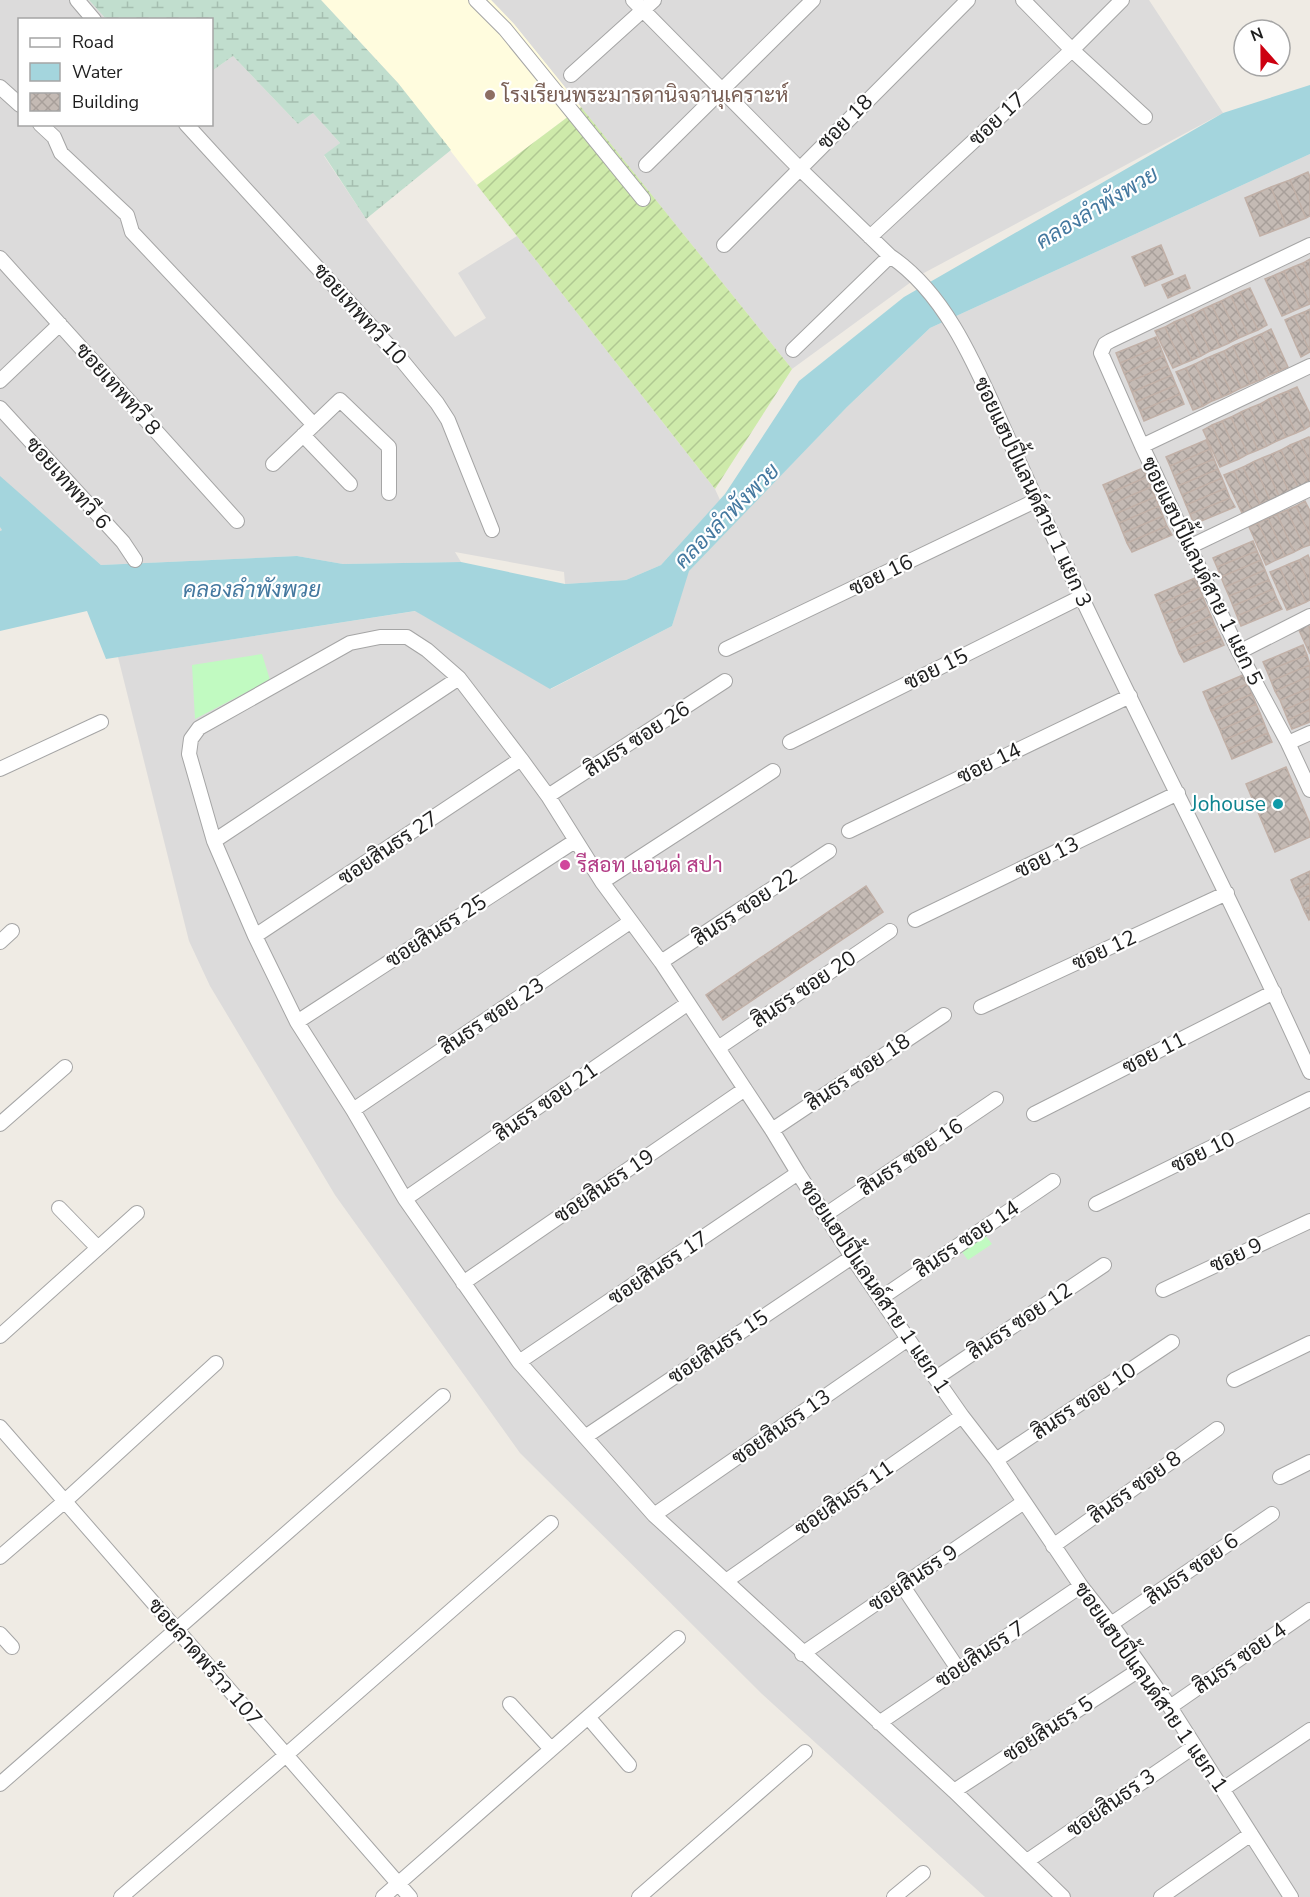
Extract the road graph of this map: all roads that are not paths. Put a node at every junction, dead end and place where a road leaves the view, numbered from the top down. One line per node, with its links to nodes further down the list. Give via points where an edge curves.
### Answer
1 (76, 0): 10 (street)
2 (476, 0): 21 (street, via 505,29)
3 (633, 0): 9 (street, ซอยแฮปปี้แลนด์สาย 1 แยก 3)
4 (654, 0): 9 (street)
5 (813, 0): 14 (street)
6 (968, 0): 20 (street, ซอย 18)
7 (1023, 0): 11 (street)
8 (1122, 0): 11 (street, ซอย 17)
9 (643, 11): 12 (street); 14 (street, ซอยแฮปปี้แลนด์สาย 1 แยก 3)
10 (92, 18)
11 (1072, 50): 16 (street); 22 (street, ซอย 17)
12 (571, 75)
13 (0, 87): 15 (street)
14 (723, 91): 19 (street); 20 (street, ซอยแฮปปี้แลนด์สาย 1 แยก 3)
15 (18, 103)
16 (1145, 117)
17 (42, 126): 32 (street, via 54,137 61,153 127,215 132,232)
18 (188, 126): 41 (street, ซอยเทพทวี 10, via 437,403 448,420)
19 (646, 165)
20 (799, 168): 22 (street, ซอยแฮปปี้แลนด์สาย 1 แยก 3); 23 (street, ซอย 18)
21 (643, 199)
22 (870, 237): 25 (street, ซอยแฮปปี้แลนด์สาย 1 แยก 3)
23 (724, 245)
24 (1310, 245): 34 (street, ซอยแฮปปี้แลนด์สาย 1 แยก 5, via 1105,344 1103,359)
25 (890, 256): 28 (street); 39 (street, ซอยแฮปปี้แลนด์สาย 1 แยก 3, via 930,293 963,341)
26 (0, 258): 27 (street, ซอยเทพทวี 8)
27 (60, 324): 30 (street); 40 (street, ซอยเทพทวี 8)
28 (793, 350)
29 (1310, 366): 34 (street)
30 (0, 381)
31 (0, 408): 43 (street, ซอยเทพทวี 6)
32 (314, 425): 33 (street); 38 (street, via 340,400 389,447)
33 (303, 435): 35 (street); 36 (street)
34 (1142, 446): 42 (street, ซอยแฮปปี้แลนด์สาย 1 แยก 5)
35 (273, 464)
36 (350, 484)
37 (1310, 489): 42 (street)
38 (388, 493)
39 (1037, 500): 44 (street, ซอยแฮปปี้แลนด์สาย 1 แยก 3); 46 (street, ซอย 16)
40 (237, 521)
41 (492, 530)
42 (1189, 547): 47 (street, ซอยแฮปปี้แลนด์สาย 1 แยก 5)
43 (135, 560)
44 (1081, 597): 50 (street, ซอยแฮปปี้แลนด์สาย 1 แยก 3); 53 (street, ซอย 15)
45 (1310, 616): 47 (street)
46 (726, 650)
47 (1239, 652): 54 (street, ซอยแฮปปี้แลนด์สาย 1 แยก 5)
48 (459, 678): 55 (street, ซอยแฮปปี้แลนด์สาย 1 แยก 1); 62 (street); 62 (street, ซอยแฮปปี้แลนด์สาย 1 แยก 1, via 407,637 380,637 350,644 199,728 191,739 189,754)
49 (725, 681): 60 (street, สินธร ซอย 26)
50 (1130, 696): 59 (street, ซอยแฮปปี้แลนด์สาย 1 แยก 3); 61 (street, ซอย 14)
51 (101, 722): 56 (street)
52 (1310, 733): 54 (street)
53 (790, 742)
54 (1288, 743): 58 (street, ซอยแฮปปี้แลนด์สาย 1 แยก 5)
55 (522, 759): 60 (street, ซอยแฮปปี้แลนด์สาย 1 แยก 1); 71 (street, ซอยสินธร 27)
56 (0, 769)
57 (773, 771): 65 (street)
58 (1310, 790)
59 (1178, 793): 66 (street, ซอยแฮปปี้แลนด์สาย 1 แยก 3); 67 (street, ซอย 13)
60 (548, 796): 63 (street, ซอยแฮปปี้แลนด์สาย 1 แยก 1)
61 (849, 831)
62 (214, 841): 71 (street, ซอยแฮปปี้แลนด์สาย 1 แยก 1)
63 (575, 841): 65 (street, ซอยแฮปปี้แลนด์สาย 1 แยก 1); 78 (street, ซอยสินธร 25)
64 (829, 851): 73 (street, สินธร ซอย 22)
65 (602, 882): 68 (street, ซอยแฮปปี้แลนด์สาย 1 แยก 1)
66 (1227, 893): 74 (street, ซอยแฮปปี้แลนด์สาย 1 แยก 3); 76 (street, ซอย 12)
67 (915, 920)
68 (630, 922): 73 (street, ซอยแฮปปี้แลนด์สาย 1 แยก 1); 85 (street, สินธร ซอย 23)
69 (12, 931): 72 (street)
70 (890, 931): 79 (street, สินธร ซอย 20)
71 (255, 936): 78 (street, ซอยแฮปปี้แลนด์สาย 1 แยก 1)
72 (0, 942)
73 (661, 962): 75 (street, ซอยแฮปปี้แลนด์สาย 1 แยก 1)
74 (1274, 992): 81 (street, ซอยแฮปปี้แลนด์สาย 1 แยก 3); 86 (street, ซอย 11)
75 (687, 1004): 79 (street, ซอยแฮปปี้แลนด์สาย 1 แยก 1); 91 (street, สินธร ซอย 21)
76 (981, 1007)
77 (944, 1015): 88 (street, สินธร ซอย 18)
78 (297, 1022): 85 (street, ซอยแฮปปี้แลนด์สาย 1 แยก 1)
79 (718, 1048): 82 (street, ซอยแฮปปี้แลนด์สาย 1 แยก 1)
80 (65, 1067): 87 (street)
81 (1310, 1072)
82 (745, 1089): 88 (street, ซอยแฮปปี้แลนด์สาย 1 แยก 1); 100 (street, ซอยสินธร 19)
83 (1310, 1099): 92 (street, ซอย 10)
84 (996, 1100): 95 (street, สินธร ซอย 16)
85 (353, 1110): 91 (street, ซอยแฮปปี้แลนด์สาย 1 แยก 1)
86 (1034, 1114)
87 (0, 1124)
88 (772, 1130): 89 (street, ซอยแฮปปี้แลนด์สาย 1 แยก 1)
89 (798, 1173): 95 (street, ซอยแฮปปี้แลนด์สาย 1 แยก 1); 107 (street, ซอยสินธร 17)
90 (1053, 1181): 102 (street, สินธร ซอย 14)
91 (405, 1199): 100 (street, ซอยแฮปปี้แลนด์สาย 1 แยก 1)
92 (1096, 1204)
93 (59, 1208): 97 (street)
94 (137, 1213): 97 (street)
95 (825, 1215): 98 (street, ซอยแฮปปี้แลนด์สาย 1 แยก 1)
96 (1310, 1221): 101 (street, ซอย 9)
97 (98, 1248): 103 (street)
98 (852, 1257): 102 (street, ซอยแฮปปี้แลนด์สาย 1 แยก 1); 115 (street, ซอยสินธร 15)
99 (1104, 1265): 109 (street, สินธร ซอย 12)
100 (463, 1283): 107 (street, ซอยแฮปปี้แลนด์สาย 1 แยก 1)
101 (1162, 1290)
102 (881, 1298): 104 (street, ซอยแฮปปี้แลนด์สาย 1 แยก 1)
103 (0, 1336)
104 (908, 1339): 109 (street, ซอยแฮปปี้แลนด์สาย 1 แยก 1); 122 (street, ซอยสินธร 13)
105 (1172, 1342): 116 (street, สินธร ซอย 10)
106 (1310, 1343): 110 (street)
107 (519, 1362): 115 (street, ซอยแฮปปี้แลนด์สาย 1 แยก 1)
108 (216, 1363): 119 (street)
109 (936, 1378): 112 (street, ซอยแฮปปี้แลนด์สาย 1 แยก 1)
110 (1234, 1380)
111 (443, 1396): 131 (street)
112 (962, 1416): 116 (street, ซอยแฮปปี้แลนด์สาย 1 แยก 1); 126 (street, ซอยสินธร 11)
113 (0, 1427): 119 (street, ซอยลาดพร้าว 107)
114 (1217, 1429): 124 (street, สินธร ซอย 8)
115 (585, 1437): 122 (street, ซอยแฮปปี้แลนด์สาย 1 แยก 1)
116 (996, 1460): 120 (street, ซอยแฮปปี้แลนด์สาย 1 แยก 1)
117 (1310, 1462): 118 (street)
118 (1280, 1477)
119 (65, 1501): 125 (street); 131 (street, ซอยลาดพร้าว 107)
120 (1024, 1502): 124 (street, ซอยแฮปปี้แลนด์สาย 1 แยก 1); 127 (street, ซอยสินธร 9)
121 (1272, 1514): 130 (street, สินธร ซอย 6)
122 (654, 1515): 126 (street, ซอยแฮปปี้แลนด์สาย 1 แยก 1)
123 (551, 1523): 146 (street)
124 (1053, 1546): 128 (street, ซอยแฮปปี้แลนด์สาย 1 แยก 1)
125 (0, 1557)
126 (726, 1581): 135 (street, ซอยแฮปปี้แลนด์สาย 1 แยก 1)
127 (902, 1585): 135 (street, ซอยสินธร 9); 137 (street)
128 (1081, 1586): 130 (street, ซอยแฮปปี้แลนด์สาย 1 แยก 1); 137 (street, ซอยสินธร 7)
129 (1310, 1610): 139 (street, สินธร ซอย 4)
130 (1112, 1624): 136 (street, ซอยแฮปปี้แลนด์สาย 1 แยก 1)
131 (177, 1630): 146 (street, ซอยลาดพร้าว 107); 148 (street)
132 (0, 1634): 134 (street)
133 (678, 1638): 140 (street)
134 (12, 1647)
135 (802, 1654): 141 (street, ซอยแฮปปี้แลนด์สาย 1 แยก 1)
136 (1142, 1668): 139 (street, ซอยแฮปปี้แลนด์สาย 1 แยก 1); 150 (street, ซอยสินธร 5)
137 (958, 1669): 141 (street, ซอยสินธร 7)
138 (510, 1704): 144 (street)
139 (1170, 1707): 143 (street, ซอยแฮปปี้แลนด์สาย 1 แยก 1)
140 (588, 1717): 144 (street); 147 (street)
141 (879, 1722): 150 (street, ซอยแฮปปี้แลนด์สาย 1 แยก 1)
142 (1310, 1730): 149 (street)
143 (1195, 1746): 149 (street, ซอยแฮปปี้แลนด์สาย 1 แยก 1); 152 (street, ซอยสินธร 3)
144 (551, 1749): 154 (street)
145 (806, 1752): 158 (street)
146 (286, 1755): 154 (street, ซอยลาดพร้าว 107); 155 (street)
147 (629, 1765)
148 (0, 1784)
149 (1223, 1789): 151 (street, ซอยแฮปปี้แลนด์สาย 1 แยก 1)
150 (954, 1791): 152 (street, ซอยแฮปปี้แลนด์สาย 1 แยก 1)
151 (1251, 1834): 161 (street); 162 (street, ซอยแฮปปี้แลนด์สาย 1 แยก 1)
152 (1027, 1861): 160 (street, ซอยแฮปปี้แลนด์สาย 1 แยก 1)
153 (922, 1873): 159 (street)
154 (398, 1884): 156 (street); 157 (street, ซอยลาดพร้าว 107)
155 (121, 1897)
156 (383, 1897)
157 (410, 1897)
158 (639, 1897)
159 (894, 1897)
160 (1063, 1897)
161 (1161, 1897)
162 (1291, 1897)

